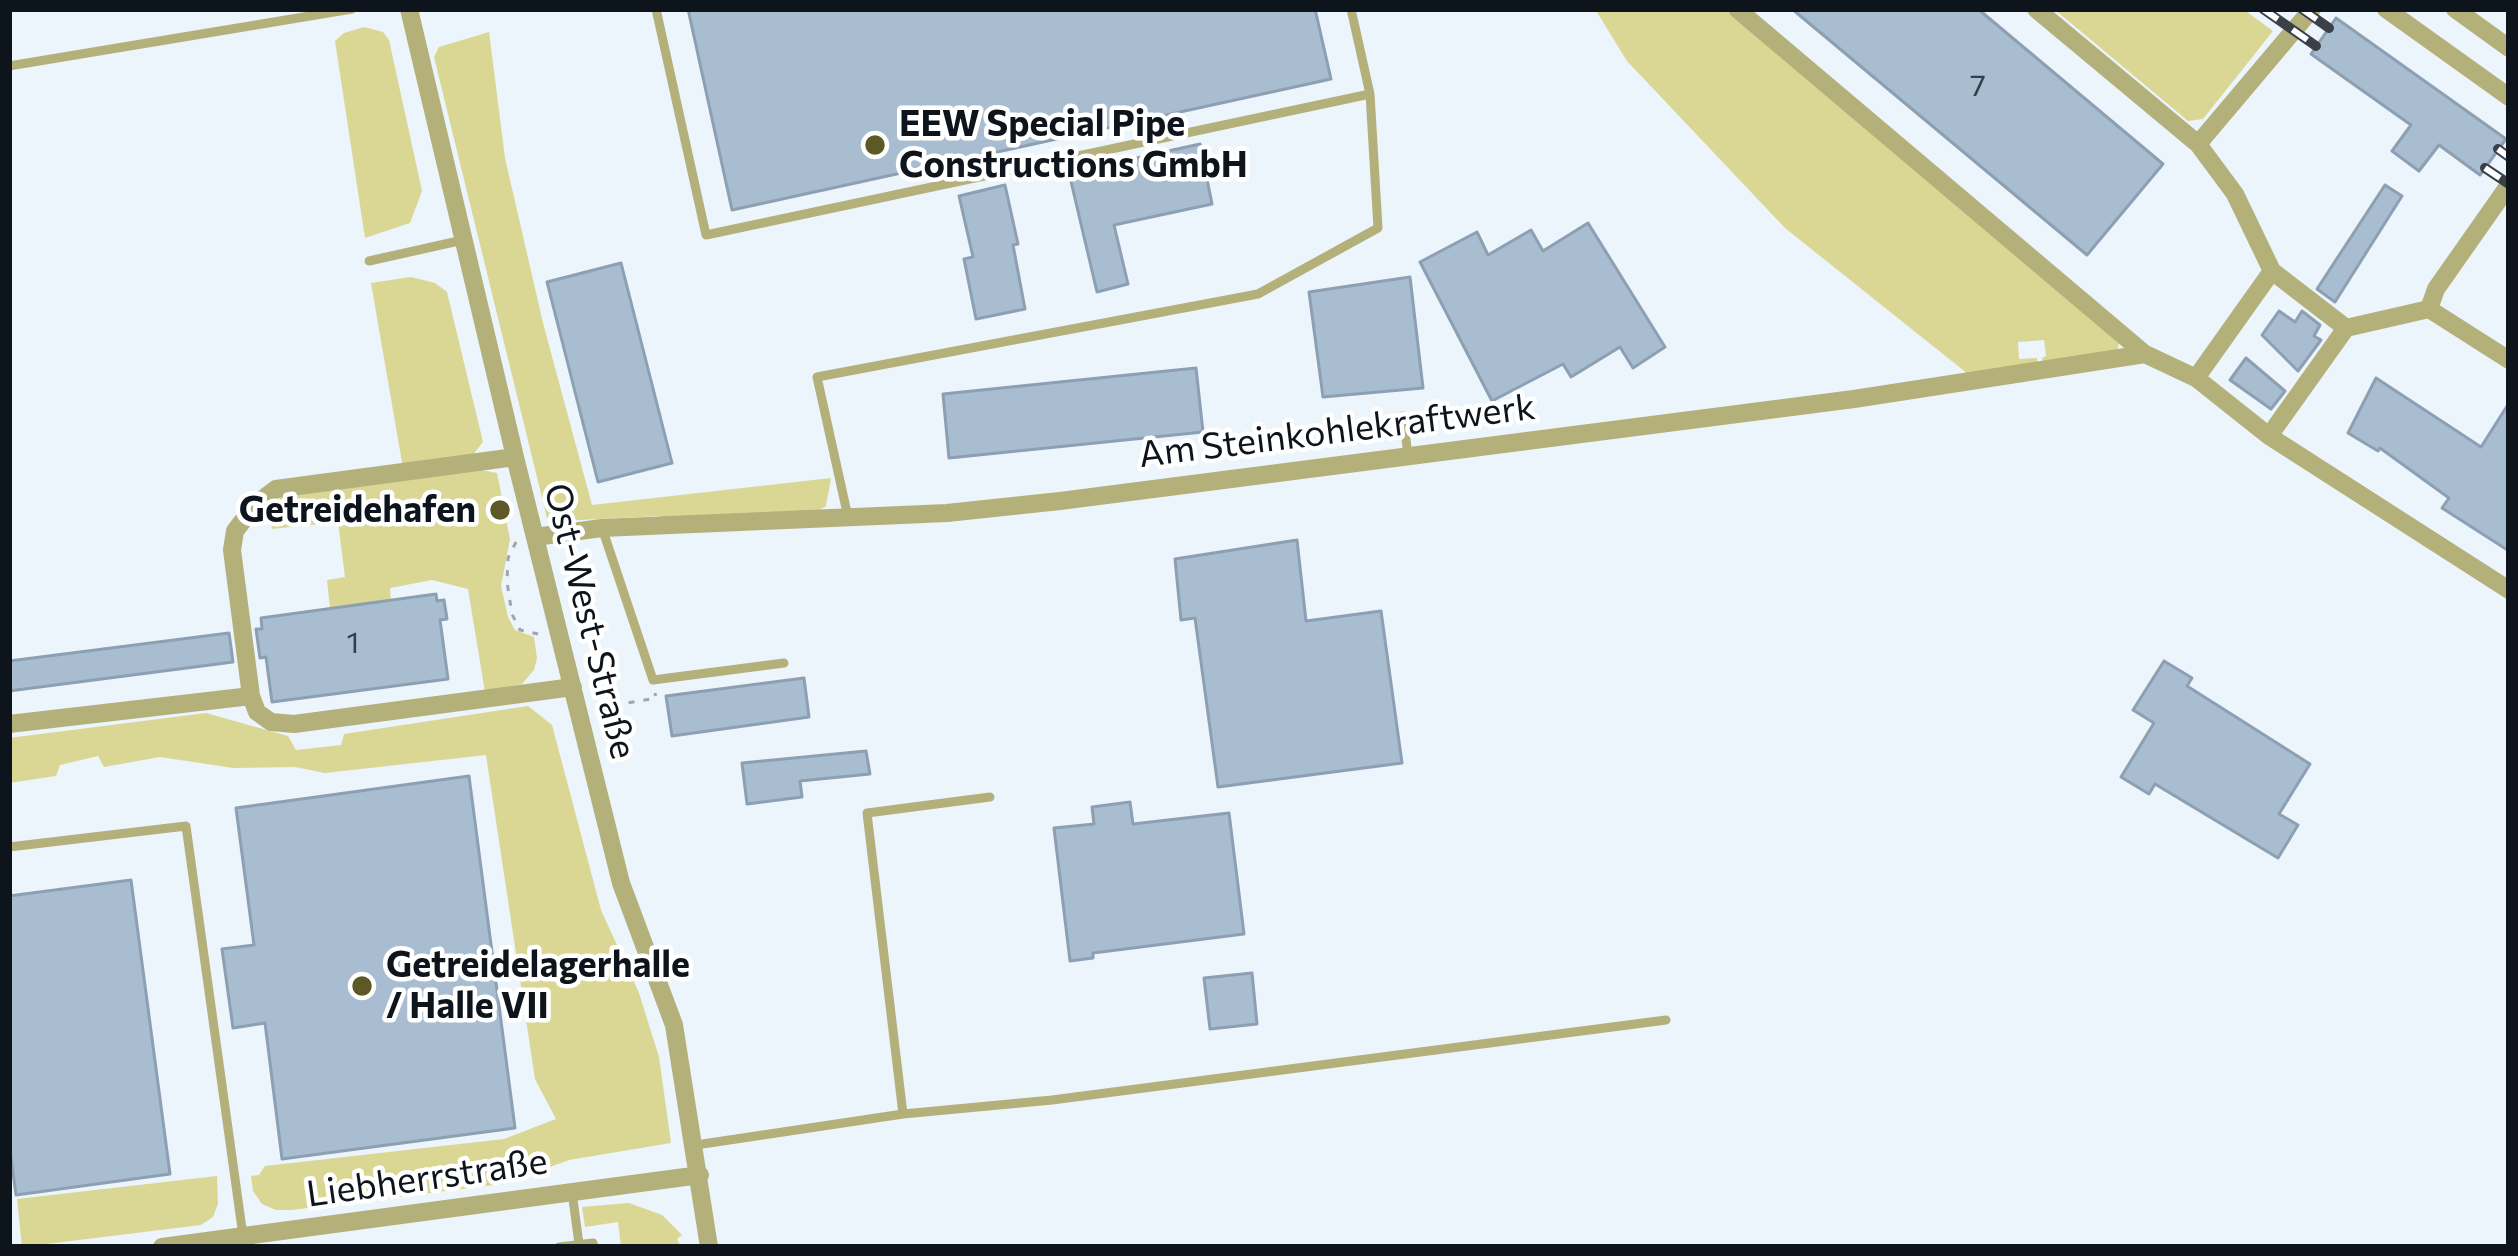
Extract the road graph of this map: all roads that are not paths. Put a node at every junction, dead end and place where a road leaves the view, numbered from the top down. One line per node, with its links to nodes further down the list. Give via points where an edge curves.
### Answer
1 (352, 9): 11 (lane)
2 (656, 9): 12 (lane, via 706,235)
3 (1352, 9): 12 (lane)
4 (1737, 9): 21 (street)
5 (2036, 9): 14 (street)
6 (2312, 9): 14 (street)
7 (2386, 9): 13 (street)
8 (2455, 9): 10 (street)
9 (414, 10): 16 (street, Ost-West-Straße)
10 (2509, 48)
11 (9, 66)
12 (1370, 94): 28 (lane, via 1378,228 1258,293 817,377)
13 (2509, 97)
14 (2198, 144): 18 (street, via 2235,194)
15 (2509, 185): 19 (street)
16 (464, 240): 17 (lane); 27 (street, Ost-West-Straße)
17 (369, 261)
18 (2272, 271): 20 (street); 23 (street)
19 (2429, 308): 20 (street); 22 (street)
20 (2346, 328): 25 (street)
21 (2145, 354): 23 (street); 26 (street, Am Steinkohlekraftwerk)
22 (2509, 360)
23 (2196, 378): 25 (street)
24 (1403, 416): 26 (lane)
25 (2269, 436): 31 (street)
26 (1408, 455): 28 (street, Am Steinkohlekraftwerk, via 1060,502)
27 (514, 458): 30 (street, Ost-West-Straße); 34 (street, via 276,490 255,505 232,550)
28 (848, 518): 29 (street, Am Steinkohlekraftwerk)
29 (602, 528): 30 (street, Am Steinkohlekraftwerk); 32 (lane, via 653,680)
30 (535, 537): 33 (street, Ost-West-Straße)
31 (2509, 590)
32 (784, 663)
33 (573, 687): 34 (street, via 294,724 271,722); 40 (street, Ost-West-Straße, via 621,883 674,1025)
34 (251, 696): 35 (street)
35 (9, 724)
36 (990, 797): 39 (lane, via 867,813)
37 (9, 847): 43 (lane, via 186,826)
38 (1666, 1020): 39 (lane)
39 (903, 1114): 40 (lane)
40 (696, 1145): 41 (street, Ost-West-Straße)
41 (700, 1174): 42 (street, Liebherrstraße); 49 (street, Ost-West-Straße)
42 (572, 1192): 44 (street, Liebherrstraße); 45 (lane)
43 (243, 1236): 44 (street, Liebherrstraße); 46 (street, Liebherrstraße)
44 (272, 1240)
45 (579, 1244): 47 (lane); 48 (lane)
46 (162, 1247)
47 (559, 1247)
48 (594, 1247)
49 (710, 1247)

